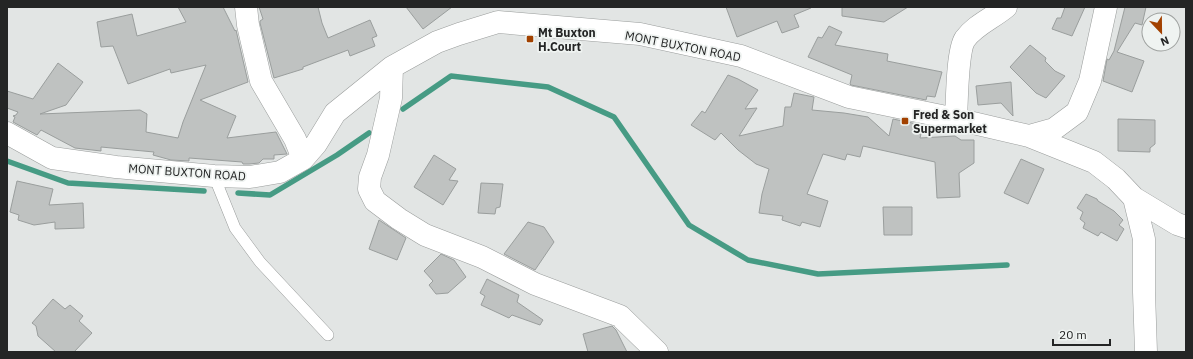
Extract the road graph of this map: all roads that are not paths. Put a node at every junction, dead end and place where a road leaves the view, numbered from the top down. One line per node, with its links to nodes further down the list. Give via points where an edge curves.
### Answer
1 (246, 7): 8 (street, via 261,81 295,139)
2 (1006, 7): 5 (street, via 977,27 965,40 960,55)
3 (1106, 7): 7 (street, MONT BUXTON ROAD, via 1090,81 1076,112 1054,129)
4 (392, 67): 5 (street, MONT BUXTON ROAD, via 437,42 498,22 633,34 741,56 849,97); 8 (street, MONT BUXTON ROAD, via 335,114); 13 (street, via 392,98 370,177 369,189 376,201 425,235 482,257 535,284 620,316)
5 (956, 119): 7 (street, MONT BUXTON ROAD)
6 (7, 133): 9 (street, MONT BUXTON ROAD, via 52,158)
7 (1029, 136): 10 (street, via 1094,162 1116,179)
8 (303, 159): 9 (street, MONT BUXTON ROAD, via 280,172 250,177)
9 (214, 176): 12 (lane, via 235,228 256,257)
10 (1134, 198): 11 (street); 14 (street, via 1144,239)
11 (1186, 227)
12 (328, 335)
13 (657, 352)
14 (1146, 352)

